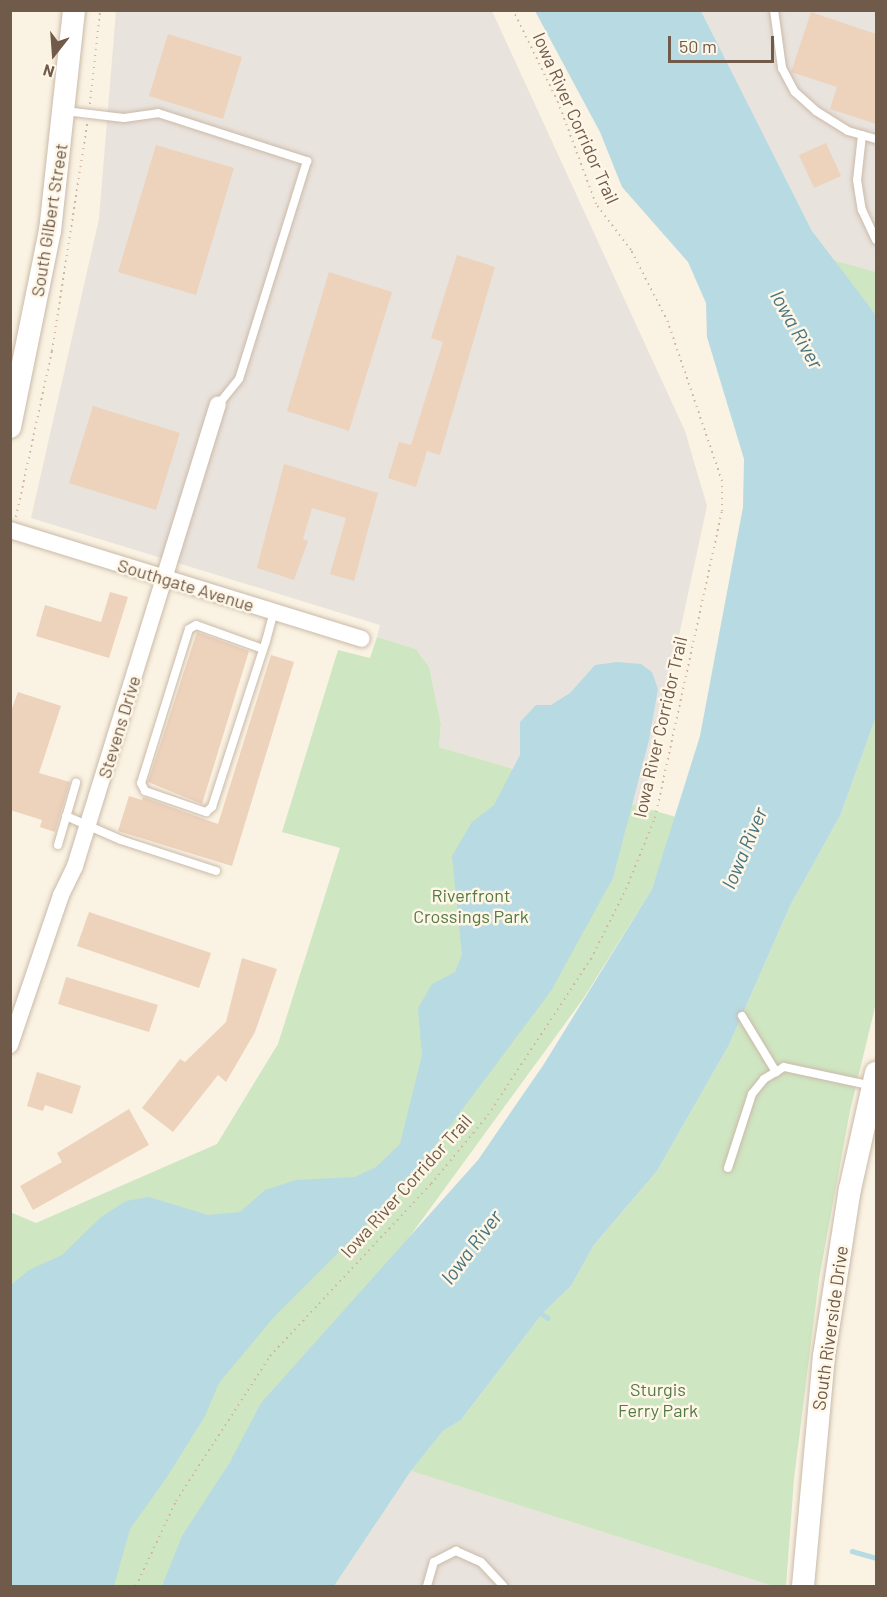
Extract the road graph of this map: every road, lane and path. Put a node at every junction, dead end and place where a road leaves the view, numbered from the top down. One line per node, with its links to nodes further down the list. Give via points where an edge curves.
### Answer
1 (74, 10): 5 (main road, South Gilbert Street)
2 (100, 10): 6 (path)
3 (513, 10): 27 (path, Iowa River Corridor Trail, via 558,102 596,204 631,250 668,322 722,481 722,512 655,818 591,959 488,1115 431,1184 270,1356 176,1501)
4 (774, 10): 7 (lane, via 782,68 795,92 816,111)
5 (65, 111): 6 (lane); 11 (main road, South Gilbert Street, via 40,288)
6 (88, 116): 10 (lane, via 124,118 158,113 307,161 239,379); 12 (path, via 52,351)
7 (862, 135): 8 (lane); 9 (lane, via 857,180 862,210)
8 (876, 139)
9 (876, 240)
10 (218, 405): 13 (street, Stevens Drive)
11 (10, 427)
12 (12, 530): 13 (street, Southgate Avenue)
13 (166, 579): 14 (street, Southgate Avenue); 19 (street, Stevens Drive)
14 (274, 612): 15 (street, Southgate Avenue); 16 (lane)
15 (362, 639)
16 (263, 649): 16 (lane, via 212,807 206,812 145,791 141,783 189,629 196,625)
17 (76, 783): 18 (lane)
18 (66, 816): 19 (lane); 20 (lane)
19 (89, 823): 21 (lane, via 121,840); 23 (street, Stevens Drive)
20 (57, 845)
21 (216, 871)
22 (742, 1016): 24 (lane)
23 (10, 1044)
24 (776, 1072): 25 (lane, via 784,1068); 26 (lane, via 752,1094)
25 (875, 1079): 30 (main road, South Riverside Drive, via 850,1189 824,1356)
26 (728, 1168)
27 (136, 1587)
28 (427, 1587): 29 (lane, via 434,1562 456,1551 481,1562)
29 (503, 1587)
30 (802, 1587)

